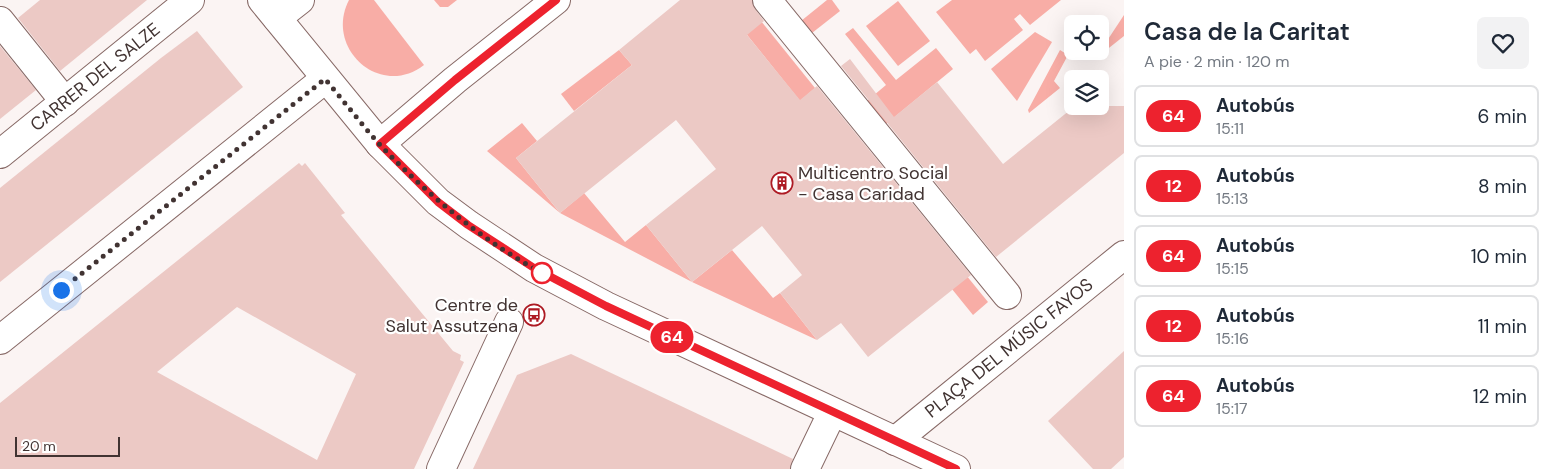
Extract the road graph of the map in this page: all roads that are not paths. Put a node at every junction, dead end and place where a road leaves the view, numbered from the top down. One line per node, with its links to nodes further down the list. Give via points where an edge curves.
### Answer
1 (190, 0): 8 (street, CARRER DEL SALZE)
2 (300, 0): 5 (street)
3 (556, 0): 9 (street)
4 (767, 0): 12 (street)
5 (269, 9): 7 (street)
6 (0, 21): 8 (street)
7 (325, 79): 9 (street); 14 (street)
8 (64, 102): 10 (street, CARRER DEL SALZE)
9 (380, 144): 15 (street, via 438,202 534,268 606,306)
10 (0, 154)
11 (1124, 255): 16 (street, PLAÇA DEL MÚSIC FAYOS)
12 (1007, 295)
13 (508, 322): 17 (street)
14 (0, 340)
15 (832, 413): 16 (street); 18 (street)
16 (895, 441): 19 (street)
17 (441, 469)
18 (805, 469)
19 (956, 469)

